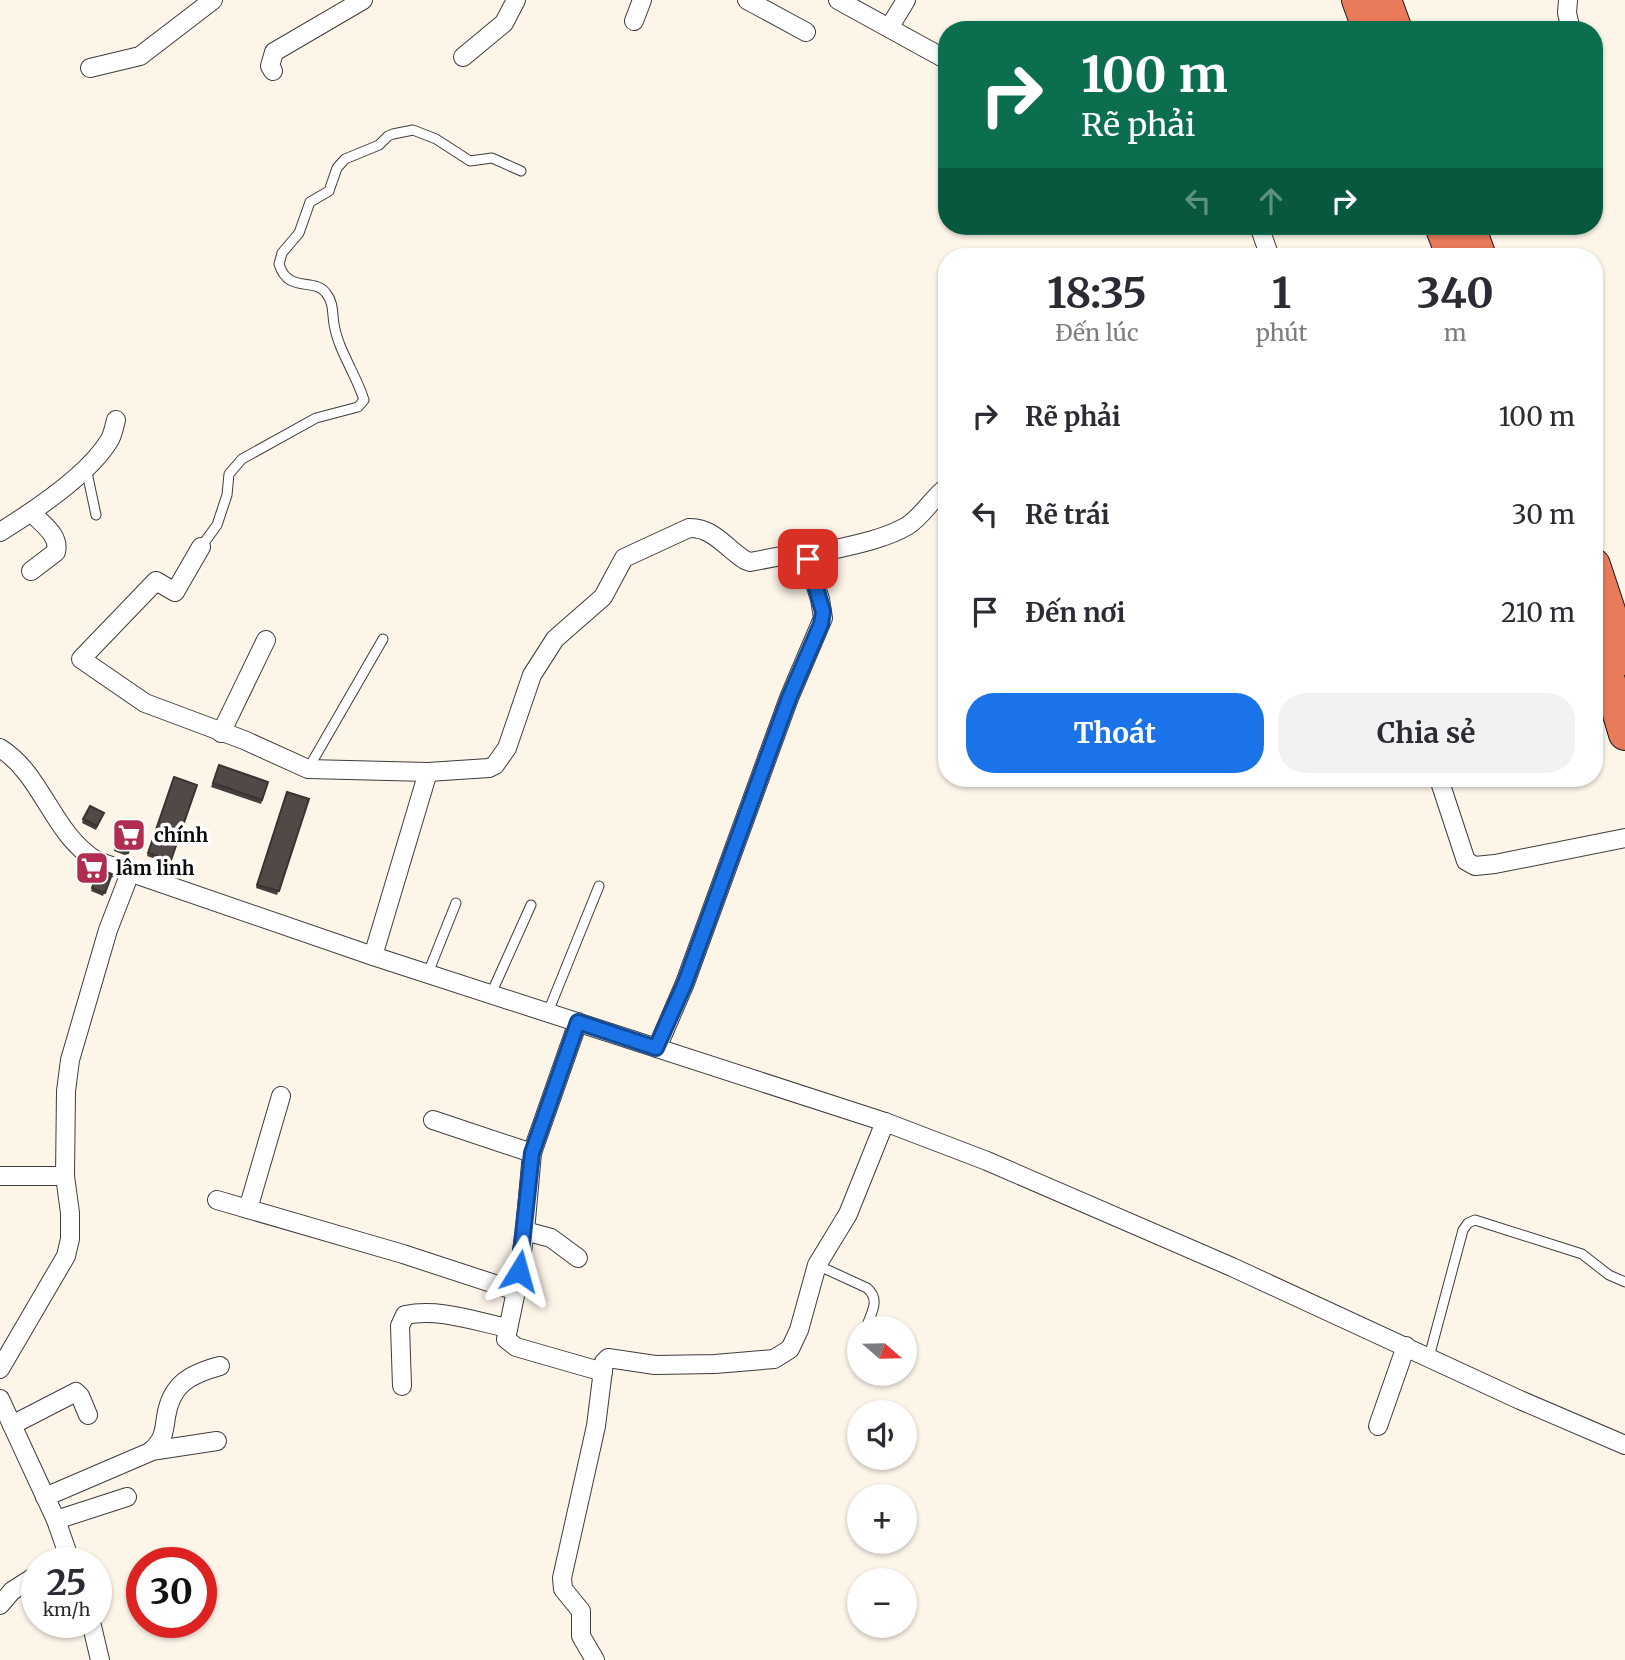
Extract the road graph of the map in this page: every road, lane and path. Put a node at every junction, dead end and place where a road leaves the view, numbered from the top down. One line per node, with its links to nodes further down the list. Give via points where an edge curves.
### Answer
1 (213, 0): 19 (street, via 140,56)
2 (363, 0): 20 (street, via 274,52)
3 (516, 0): 18 (street, via 504,23)
4 (642, 0): 11 (street)
5 (747, 0): 16 (street)
6 (838, 0): 15 (street)
7 (906, 0): 15 (street)
8 (1358, 0): 12 (highway)
9 (1385, 0): 13 (highway)
10 (1568, 0): 14 (street)
11 (635, 20)
12 (1366, 21)
13 (1393, 21)
14 (1569, 21)
15 (889, 28): 17 (street)
16 (806, 32)
17 (938, 55)
18 (463, 57)
19 (90, 68)
20 (273, 71)
21 (521, 171): 28 (lane, via 492,158 470,161 413,130 388,136 337,168 329,191 310,202 299,233 279,264 292,282 321,289 328,296 334,328 364,400 358,407 316,418 242,459 229,474 217,525)
22 (116, 420): 23 (street, via 110,439)
23 (86, 468): 25 (street); 26 (lane)
24 (938, 494): 29 (street, via 898,531)
25 (32, 513): 27 (street); 30 (street, via 58,545 56,552)
26 (96, 515)
27 (0, 532)
28 (201, 547): 36 (street, via 175,592 156,581 81,659 137,698)
29 (806, 556): 40 (street, via 797,553 745,561 710,532 696,528 630,554 603,597 555,639 536,670 513,736 495,765 481,770); 52 (street, via 823,612 821,624)
30 (31, 571)
31 (1603, 593): 34 (highway)
32 (383, 639): 39 (lane)
33 (266, 640): 36 (street)
34 (1625, 660)
35 (1603, 661): 37 (highway)
36 (221, 733): 39 (street)
37 (1625, 734)
38 (0, 748): 43 (street, via 25,772 72,841 97,861)
39 (308, 769): 40 (street)
40 (428, 772): 47 (street)
41 (1442, 787): 42 (street, via 1466,860 1475,866)
42 (1625, 838)
43 (130, 873): 47 (street); 57 (street, via 108,930 70,1060)
44 (599, 886): 50 (lane)
45 (456, 903): 48 (lane)
46 (531, 905): 49 (lane)
47 (373, 956): 48 (street)
48 (428, 974): 49 (street)
49 (491, 994): 50 (street)
50 (548, 1012): 51 (street)
51 (578, 1022): 52 (street); 56 (street)
52 (656, 1048): 55 (street)
53 (281, 1096): 60 (street)
54 (433, 1120): 56 (street)
55 (885, 1122): 63 (street, via 848,1214); 68 (street, via 1018,1174)
56 (532, 1153): 61 (street)
57 (65, 1175): 58 (street); 71 (street, via 70,1213 66,1256)
58 (0, 1176)
59 (217, 1200): 60 (street)
60 (248, 1209): 65 (street)
61 (525, 1231): 62 (street, via 551,1238); 65 (street)
62 (578, 1258)
63 (817, 1265): 66 (lane, via 873,1293 876,1301); 72 (street, via 796,1340 782,1355 715,1364 655,1365 608,1358)
64 (1625, 1282): 69 (lane, via 1582,1254 1475,1220 1463,1230)
65 (516, 1291): 67 (street)
66 (870, 1316)
67 (508, 1328): 72 (street, via 506,1339 516,1347); 73 (street, via 440,1314 405,1315 400,1326)
68 (1406, 1346): 69 (street); 77 (street)
69 (1429, 1357): 79 (street)
70 (220, 1366): 80 (street, via 197,1372 183,1382 173,1395 161,1443)
71 (0, 1369)
72 (603, 1372): 89 (street, via 562,1578 563,1589 581,1611 581,1636)
73 (402, 1386)
74 (0, 1399): 76 (street)
75 (88, 1415): 76 (street, via 76,1392)
76 (12, 1425): 81 (street)
77 (1378, 1426)
78 (217, 1441): 80 (street)
79 (1625, 1445)
80 (150, 1452): 81 (street)
81 (46, 1497): 83 (street)
82 (127, 1497): 83 (street)
83 (56, 1520): 84 (street)
84 (62, 1547)
85 (21, 1585): 86 (street)
86 (0, 1605)
87 (95, 1638): 88 (street)
88 (100, 1660)
89 (595, 1660)

